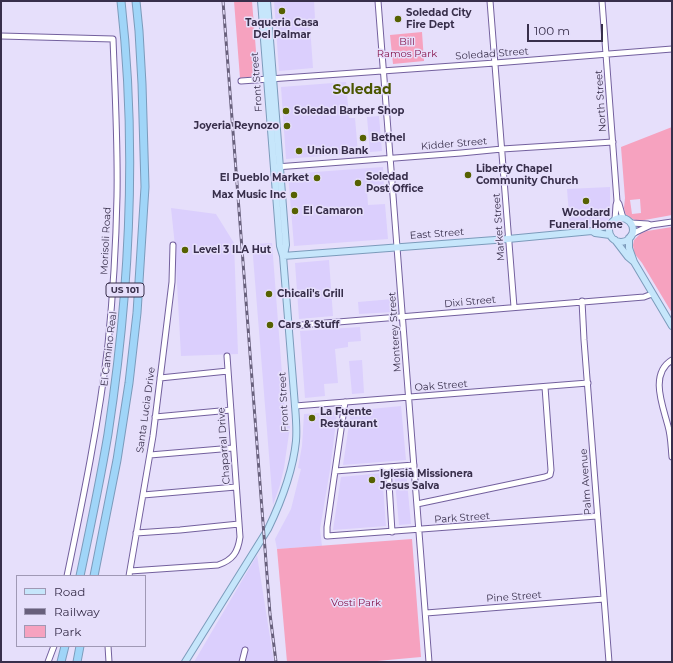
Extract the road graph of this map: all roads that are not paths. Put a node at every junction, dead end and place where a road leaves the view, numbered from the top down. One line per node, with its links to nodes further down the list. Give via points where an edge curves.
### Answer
1 (121, 1): 67 (highway, El Camino Real / US 101, via 130,136 125,286 108,434)
2 (136, 1): 68 (highway, US 101, via 145,187 137,313 118,460)
3 (261, 1): 13 (main road, Front Street)
4 (267, 1): 13 (main road, Front Street)
5 (378, 1): 12 (street, Monterey Street)
6 (490, 1): 11 (street, Market Street)
7 (602, 1): 10 (street, North Street)
8 (1, 36): 66 (street, Morisoli Road, via 113,40 117,196 108,343 94,442)
9 (672, 48): 10 (street, Soledad Street)
10 (606, 54): 11 (street, Soledad Street); 15 (street, North Street)
11 (495, 63): 12 (street, Soledad Street); 16 (street, Market Street)
12 (384, 70): 13 (street, Soledad Street); 17 (street, Monterey Street)
13 (270, 78): 14 (street, Soledad Street); 18 (main road, Front Street)
14 (241, 81)
15 (613, 142): 16 (street, Kidder Street); 19 (street, North Street)
16 (502, 148): 17 (street, Kidder Street); 29 (street, Market Street)
17 (390, 158): 18 (street, Kidder Street); 31 (street, Monterey Street)
18 (276, 167): 32 (main road, Front Street, via 286,245)
19 (617, 201): 20 (street, North Street); 21 (street, North Street)
20 (623, 218): 21 (main road); 23 (main road)
21 (615, 220): 24 (main road)
22 (672, 222): 25 (street)
23 (631, 223): 25 (street); 27 (main road, via 633,229)
24 (610, 225): 26 (main road, East Street); 28 (main road, via 609,230)
25 (651, 225): 27 (street)
26 (592, 231): 28 (main road, East Street); 29 (main road, East Street)
27 (630, 237): 28 (main road, via 621,242); 33 (main road, via 629,248)
28 (613, 238): 33 (main road)
29 (508, 239): 31 (main road, East Street); 36 (street, Market Street)
30 (173, 245): 43 (street, Santa Lucia Drive, via 172,282)
31 (397, 247): 32 (main road, East Street); 37 (street, Monterey Street)
32 (284, 256): 38 (main road, Front Street)
33 (634, 262): 34 (main road)
34 (652, 294): 35 (street, Dixi Street, via 644,297); 39 (main road)
35 (582, 301): 36 (street, Dixi Street); 44 (street, Palm Avenue)
36 (514, 307): 37 (street, Dixi Street)
37 (402, 317): 38 (street, Dixi Street); 46 (street, Monterey Street)
38 (289, 326): 48 (main road, Front Street)
39 (672, 326)
40 (227, 356): 42 (street, Chaparral Drive)
41 (672, 360): 53 (street, via 662,370 659,382 670,432)
42 (228, 372): 43 (street); 49 (street, Chaparral Drive)
43 (160, 378): 50 (street, Santa Lucia Drive)
44 (588, 383): 45 (street, Oak Street); 60 (street, Palm Avenue)
45 (545, 387): 46 (street, Oak Street); 59 (street, via 550,475)
46 (408, 397): 47 (street, Oak Street); 54 (street, Monterey Street)
47 (344, 402): 48 (street, Oak Street); 56 (street)
48 (295, 406): 80 (main road, Front Street, via 297,426 293,459 278,508)
49 (231, 410): 50 (street); 51 (street, Chaparral Drive)
50 (155, 417): 52 (street, Santa Lucia Drive)
51 (233, 448): 52 (street); 57 (street, Chaparral Drive)
52 (150, 455): 58 (street, Santa Lucia Drive)
53 (672, 457)
54 (414, 465): 55 (street); 59 (street, Monterey Street)
55 (388, 467): 56 (street); 63 (street)
56 (335, 472): 63 (street, Park Street, via 328,536)
57 (236, 487): 58 (street); 61 (street, Chaparral Drive)
58 (143, 495): 64 (street, Santa Lucia Drive)
59 (417, 504): 62 (street, Monterey Street)
60 (597, 516): 62 (street, Park Street); 69 (street, Palm Avenue)
61 (239, 524): 64 (street); 65 (street, Chaparral Drive, via 239,544 234,555 224,563)
62 (419, 530): 63 (street, Park Street); 70 (street, Monterey Street)
63 (392, 532)
64 (136, 533): 65 (street, Santa Lucia Drive)
65 (129, 574)
66 (67, 575)
67 (80, 575)
68 (94, 575)
69 (604, 599): 70 (street, Pine Street); 83 (street, Palm Avenue)
70 (426, 613): 82 (street, Monterey Street)
71 (54, 647): 76 (street)
72 (65, 647): 77 (highway)
73 (80, 647): 78 (highway)
74 (108, 647): 79 (street)
75 (244, 650): 81 (street)
76 (48, 662)
77 (61, 662)
78 (77, 662)
79 (109, 662)
80 (185, 662)
81 (242, 662)
82 (429, 662)
83 (609, 662)

